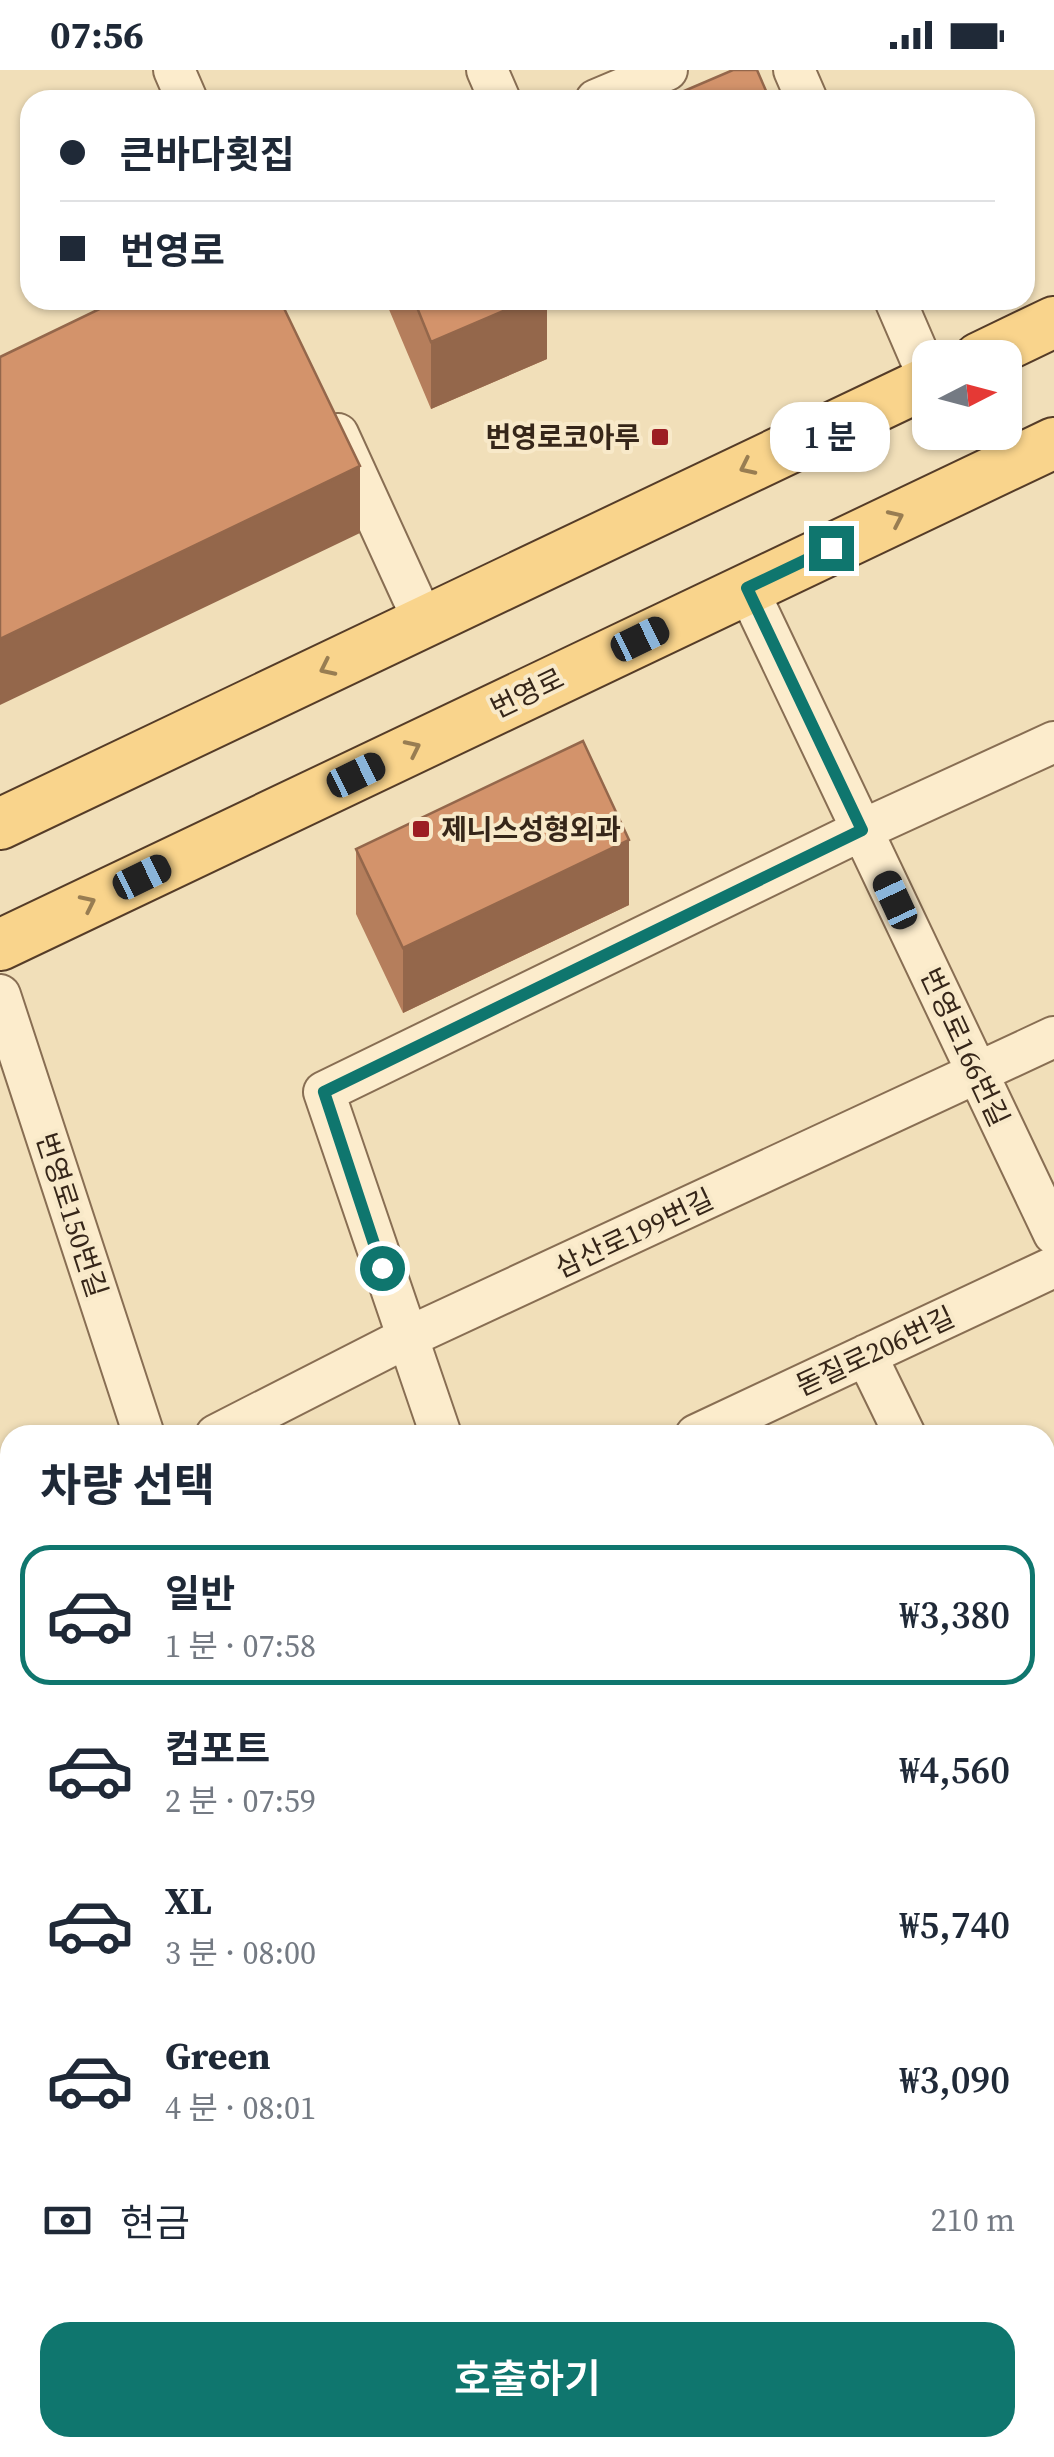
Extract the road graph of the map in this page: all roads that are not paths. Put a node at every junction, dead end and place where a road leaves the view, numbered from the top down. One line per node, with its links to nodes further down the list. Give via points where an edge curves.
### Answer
1 (667, 70): 2 (street)
2 (620, 90)
3 (898, 310): 5 (street)
4 (1054, 322): 6 (main road)
5 (912, 340)
6 (1016, 340)
7 (912, 390): 11 (main road, one-way to 11)
8 (325, 407): 11 (street)
9 (1054, 443): 10 (main road, 번영로, one-way to 9)
10 (747, 588): 14 (street, 번영로166번길); 15 (main road, 번영로, one-way to 10)
11 (424, 622): 13 (main road, one-way to 13)
12 (1054, 742): 14 (street)
13 (0, 824)
14 (862, 830): 18 (street, 번영로166번길); 21 (street, via 324,1092)
15 (0, 945)
16 (0, 994): 23 (street, 번영로150번길)
17 (1054, 1036): 18 (street, 삼산로199번길)
18 (978, 1073): 19 (street, 번영로166번길); 21 (street, 삼산로199번길)
19 (1054, 1234)
20 (1054, 1267): 22 (street, 돋질로206번길)
21 (406, 1338): 24 (street, 삼산로199번길); 25 (street)
22 (866, 1355): 26 (street, 돋질로206번길); 27 (street)
23 (141, 1425)
24 (236, 1425)
25 (437, 1425)
26 (717, 1425)
27 (899, 1425)

